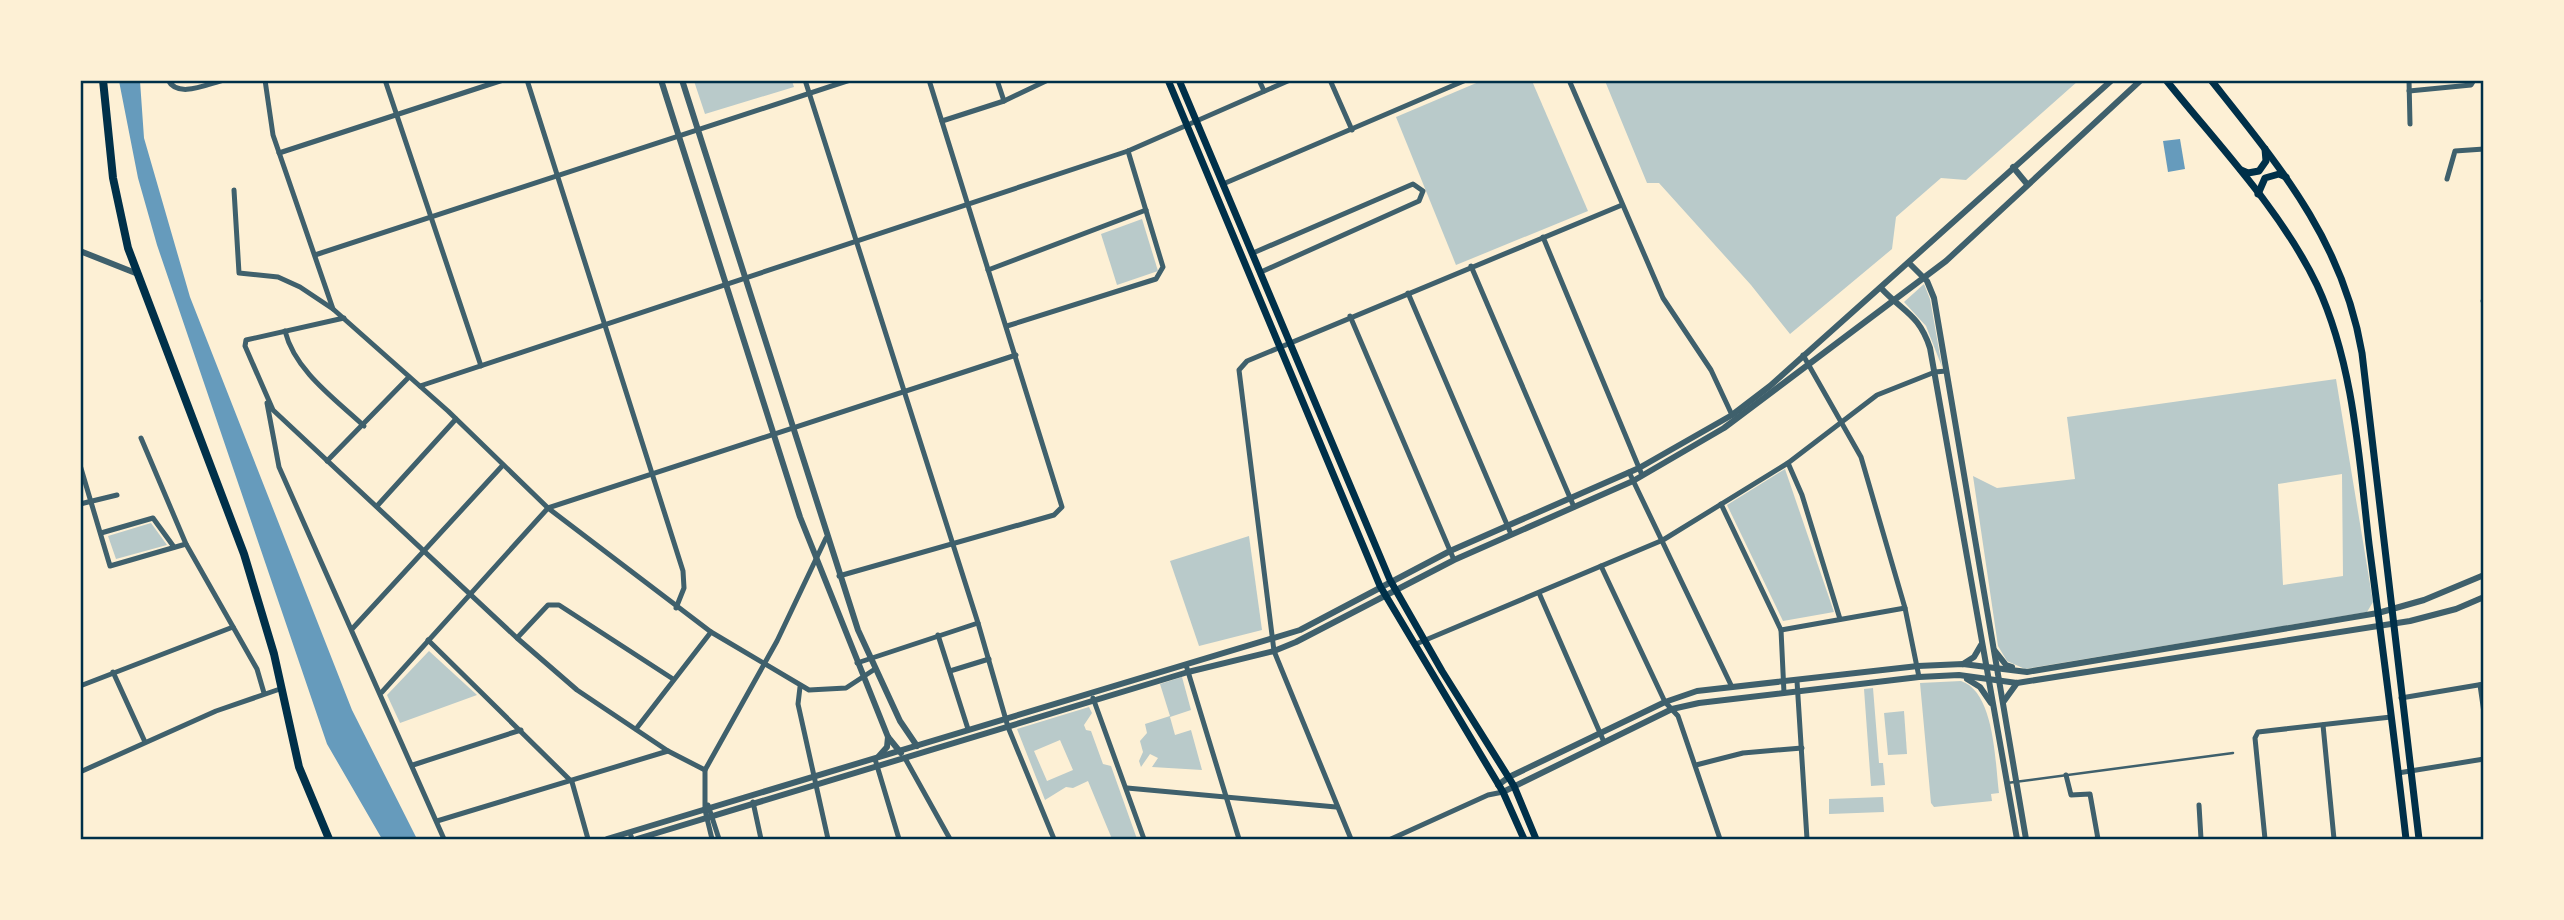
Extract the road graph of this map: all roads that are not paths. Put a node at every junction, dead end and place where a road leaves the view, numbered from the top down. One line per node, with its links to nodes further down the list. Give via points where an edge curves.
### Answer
1 (103, 80): 66 (main road, via 118,207)
2 (169, 80): 3 (street, via 180,90)
3 (223, 80)
4 (265, 80): 43 (street)
5 (385, 80): 32 (street)
6 (503, 80): 32 (street)
7 (527, 80): 46 (street)
8 (661, 80): 39 (street)
9 (682, 80): 37 (street)
10 (805, 80): 30 (street)
11 (850, 80): 30 (street)
12 (929, 80): 34 (street)
13 (997, 80): 31 (street)
14 (1048, 80): 31 (street)
15 (1168, 80): 35 (main road)
16 (1179, 80): 33 (main road)
17 (1259, 80): 28 (street)
18 (1290, 80): 28 (street)
19 (1331, 80): 38 (street)
20 (1466, 80): 38 (street)
21 (1569, 80): 53 (street)
22 (2112, 80): 44 (street)
23 (2141, 80): 50 (street)
24 (2166, 80): 45 (main road)
25 (2211, 80): 40 (main road)
26 (2409, 80): 29 (street)
27 (2474, 80): 29 (street, via 2462,88)
28 (1264, 91): 33 (street)
29 (2409, 91): 36 (street)
30 (809, 94): 37 (street); 58 (street)
31 (1004, 101): 34 (street)
32 (397, 115): 43 (street); 56 (street)
33 (1196, 120): 35 (street); 49 (main road)
34 (942, 121): 54 (street)
35 (1186, 124): 42 (street); 80 (main road)
36 (2410, 124)
37 (697, 130): 39 (street); 68 (street)
38 (1352, 130): 49 (street)
39 (679, 136): 46 (street); 69 (street)
40 (2266, 149): 45 (main road, via 2266,161 2259,171); 47 (main road)
41 (2483, 149): 48 (street, via 2455,151)
42 (1128, 151): 54 (street); 55 (street)
43 (279, 153): 61 (street)
44 (2013, 167): 50 (street); 62 (street)
45 (2237, 168): 52 (main road)
46 (557, 176): 56 (street); 76 (street)
47 (2286, 177): 52 (main road, via 2265,178); 98 (main road, via 2322,233 2353,307)
48 (2447, 179)
49 (1223, 184): 60 (main road)
50 (2027, 184): 67 (street)
51 (233, 190): 73 (street, via 240,274 278,277)
52 (2258, 195): 99 (main road, via 2308,267 2327,308)
53 (1622, 205): 57 (street); 91 (street, via 1663,298 1711,370)
54 (967, 206): 58 (street); 64 (street)
55 (1146, 210): 64 (street); 77 (street, via 1163,267 1159,277)
56 (429, 218): 61 (street); 83 (street)
57 (1543, 237): 63 (street); 104 (street)
58 (855, 242): 68 (street); 89 (street)
59 (80, 251): 66 (street)
60 (1253, 253): 65 (main road); 65 (street, via 1413,184 1423,191 1419,201)
61 (315, 255): 73 (street)
62 (1909, 263): 67 (street); 70 (street)
63 (1471, 266): 71 (street); 110 (street)
64 (988, 270): 77 (street)
65 (1261, 272): 79 (main road)
66 (138, 274): 186 (main road, via 244,554)
67 (1924, 278): 72 (street); 85 (street, via 1934,299)
68 (743, 279): 69 (street); 95 (street)
69 (725, 285): 76 (street); 96 (street)
70 (1881, 288): 72 (street); 82 (street)
71 (1408, 293): 74 (street); 117 (street)
72 (1893, 302): 84 (street); 86 (street, via 1915,317 1927,338)
73 (333, 309): 75 (street)
74 (1350, 316): 79 (street); 126 (street)
75 (344, 318): 78 (street); 87 (street)
76 (606, 325): 83 (street); 106 (street)
77 (1007, 326): 81 (street)
78 (285, 331): 90 (street, via 244,342); 94 (street, via 306,371)
79 (1290, 342): 80 (street); 132 (main road)
80 (1279, 347): 133 (main road); 154 (street, via 1243,363 1240,377)
81 (1016, 355): 89 (street); 122 (street, via 1062,499 1060,511)
82 (1803, 355): 84 (street); 91 (street)
83 (481, 366): 88 (street)
84 (1809, 366): 93 (street); 107 (street, via 1724,428)
85 (1946, 370): 86 (street); 158 (street)
86 (1935, 372): 93 (street, via 1877,395); 155 (street)
87 (409, 377): 88 (street); 94 (street)
88 (420, 386): 92 (street)
89 (904, 391): 95 (street); 122 (street)
90 (267, 403): 100 (street); 148 (street, via 279,467)
91 (1732, 415): 104 (street)
92 (456, 419): 102 (street); 114 (street)
93 (1843, 422): 101 (street); 140 (street, via 1861,457)
94 (364, 426): 100 (street)
95 (791, 428): 96 (street); 120 (street)
96 (774, 434): 106 (street); 128 (street)
97 (141, 438): 123 (street)
98 (2372, 455): 99 (main road); 141 (main road)
99 (2359, 457): 142 (main road)
100 (327, 461): 114 (street)
101 (1788, 463): 113 (street); 143 (street)
102 (503, 464): 116 (street); 125 (street)
103 (80, 465): 111 (street)
104 (1639, 468): 105 (street); 107 (street)
105 (1629, 472): 108 (street); 110 (street)
106 (653, 474): 116 (street); 139 (street, via 685,579)
107 (1642, 475): 108 (street)
108 (1633, 481): 115 (street); 121 (street)
109 (117, 495): 111 (street)
110 (1571, 499): 115 (street); 117 (street)
111 (91, 501): 112 (street); 118 (street)
112 (80, 504)
113 (1721, 504): 121 (street); 149 (street)
114 (377, 506): 125 (street)
115 (1574, 507): 119 (street)
116 (548, 508): 135 (street); 139 (street)
117 (1507, 525): 119 (street); 126 (street)
118 (101, 533): 124 (street, via 153,518); 124 (street, via 110,566)
119 (1511, 534): 127 (street)
120 (826, 538): 128 (street); 131 (street)
121 (1663, 540): 129 (street); 182 (street)
122 (953, 543): 131 (street); 144 (street)
123 (186, 544): 124 (street); 147 (street)
124 (174, 547)
125 (424, 549): 135 (street); 148 (street)
126 (1450, 551): 127 (street); 132 (street)
127 (1454, 560): 134 (street)
128 (817, 561): 162 (street); 163 (street)
129 (1601, 566): 136 (street); 193 (street)
130 (2483, 575): 141 (street)
131 (839, 576): 160 (street)
132 (1390, 580): 133 (street); 134 (main road)
133 (1380, 586): 137 (main road); 154 (street)
134 (1396, 588): 137 (street); 153 (main road)
135 (470, 592): 152 (street); 156 (street)
136 (1539, 593): 153 (street); 206 (street)
137 (1385, 594): 157 (main road); 159 (street)
138 (2483, 597): 145 (street, via 2432,617)
139 (677, 608): 150 (street)
140 (1905, 608): 143 (street); 165 (street)
141 (2391, 611): 142 (street); 145 (main road)
142 (2378, 614): 146 (main road); 172 (street)
143 (1840, 619): 149 (street)
144 (978, 623): 151 (street); 161 (street)
145 (2392, 623): 146 (street); 192 (main road)
146 (2379, 625): 181 (street); 200 (main road)
147 (233, 627): 171 (street); 190 (street, via 257,669)
148 (353, 628): 188 (street)
149 (1781, 630): 178 (street)
150 (711, 632): 162 (street); 176 (street)
151 (938, 635): 160 (street); 170 (street)
152 (517, 638): 176 (street, via 548,605 559,605); 202 (street, via 578,690)
153 (1424, 638): 157 (street); 227 (main road)
154 (1273, 639): 159 (street); 167 (street)
155 (1982, 639): 164 (street, via 1974,657); 166 (street)
156 (428, 640): 188 (street); 205 (street)
157 (1416, 643): 234 (main road)
158 (1993, 646): 168 (street); 172 (street, via 2006,665)
159 (1274, 651): 167 (street); 239 (street)
160 (869, 659): 163 (street); 169 (street)
161 (989, 659): 170 (street); 199 (street)
162 (765, 663): 185 (street); 221 (street)
163 (857, 663): 174 (street)
164 (1963, 664): 165 (street); 166 (street)
165 (1918, 666): 175 (street); 179 (street)
166 (1986, 667): 168 (street); 177 (street)
167 (1187, 668): 189 (street); 194 (street); 235 (street)
168 (1997, 668): 172 (street); 180 (street)
169 (875, 669): 174 (street); 210 (street)
170 (950, 671): 203 (street)
171 (113, 672): 184 (street); 208 (street)
172 (2028, 672)
173 (1959, 675): 175 (street); 177 (street); 196 (street, via 1980,687)
174 (865, 676): 185 (street, via 836,691); 207 (street)
175 (1920, 677): 187 (street)
176 (673, 680): 202 (street)
177 (1989, 680): 180 (street); 196 (street)
178 (1783, 681): 179 (street); 182 (street); 191 (street)
179 (1797, 681): 187 (street)
180 (1999, 681): 181 (street); 197 (street)
181 (2017, 683): 197 (street, via 2005,696)
182 (1731, 685): 193 (street)
183 (2482, 685): 192 (street); 198 (street)
184 (80, 686)
185 (800, 687): 226 (street, via 798,704)
186 (280, 690): 190 (street); 243 (main road, via 302,776)
187 (1797, 691): 191 (street); 211 (street)
188 (382, 692): 218 (street)
189 (1091, 692): 194 (street); 199 (street)
190 (264, 693): 208 (street)
191 (1784, 693): 195 (street)
192 (2402, 698): 223 (main road)
193 (1665, 702): 195 (street); 206 (street)
194 (1094, 703): 204 (street); 233 (street)
195 (1672, 709): 209 (street); 219 (street)
196 (1993, 709): 230 (street)
197 (2004, 710): 228 (street)
198 (2483, 713)
199 (1006, 717): 203 (street); 204 (street)
200 (2391, 717): 201 (street); 224 (main road)
201 (2323, 725): 267 (street, via 2258,732); 268 (street)
202 (636, 729): 212 (street)
203 (968, 729): 210 (street)
204 (1009, 729): 216 (street); 253 (street)
205 (521, 730): 218 (street); 229 (street)
206 (1600, 733): 209 (street); 227 (street)
207 (888, 737): 213 (street); 215 (street)
208 (145, 742): 222 (street)
209 (1604, 742): 231 (street)
210 (916, 746): 213 (street)
211 (1802, 748): 219 (street, via 1743,753); 261 (street)
212 (667, 751): 221 (street); 229 (street)
213 (900, 752): 215 (street); 216 (street)
214 (2233, 753): 225 (lane)
215 (875, 759): 220 (street); 226 (street)
216 (906, 760): 220 (street); 252 (street)
217 (2483, 760): 223 (street)
218 (413, 765): 241 (street)
219 (1696, 765): 260 (street)
220 (877, 767): 232 (street); 251 (street)
221 (705, 770): 240 (street, via 704,800)
222 (80, 772)
223 (2410, 772): 224 (street); 270 (main road)
224 (2398, 773): 269 (main road)
225 (2066, 775): 228 (lane); 265 (street, via 2069,794 2090,794)
226 (814, 777): 232 (street); 236 (street)
227 (1508, 777): 231 (main road); 234 (street)
228 (2016, 781): 230 (lane); 263 (street)
229 (572, 782): 241 (street); 245 (street)
230 (2007, 783): 262 (street)
231 (1514, 786): 234 (street); 259 (main road)
232 (816, 787): 237 (street); 250 (street)
233 (1126, 788): 235 (street); 254 (street)
234 (1501, 789): 257 (street); 258 (main road)
235 (1225, 795): 239 (street); 255 (street)
236 (751, 796): 237 (street); 240 (street)
237 (753, 804): 240 (street); 249 (street)
238 (2199, 805): 266 (street)
239 (1336, 807): 256 (street)
240 (709, 813): 242 (street); 247 (street); 248 (street)
241 (437, 821): 244 (street)
242 (633, 837): 246 (street)
243 (329, 839)
244 (444, 839)
245 (588, 839)
246 (607, 839)
247 (712, 839)
248 (719, 839)
249 (761, 839)
250 (828, 839)
251 (899, 839)
252 (950, 839)
253 (1054, 839)
254 (1144, 839)
255 (1239, 839)
256 (1351, 839)
257 (1391, 839)
258 (1524, 839)
259 (1536, 839)
260 (1720, 839)
261 (1807, 839)
262 (2017, 839)
263 (2026, 839)
264 (2085, 839): 265 (lane)
265 (2098, 839)
266 (2201, 839)
267 (2265, 839)
268 (2334, 839)
269 (2406, 839)
270 (2419, 839)

